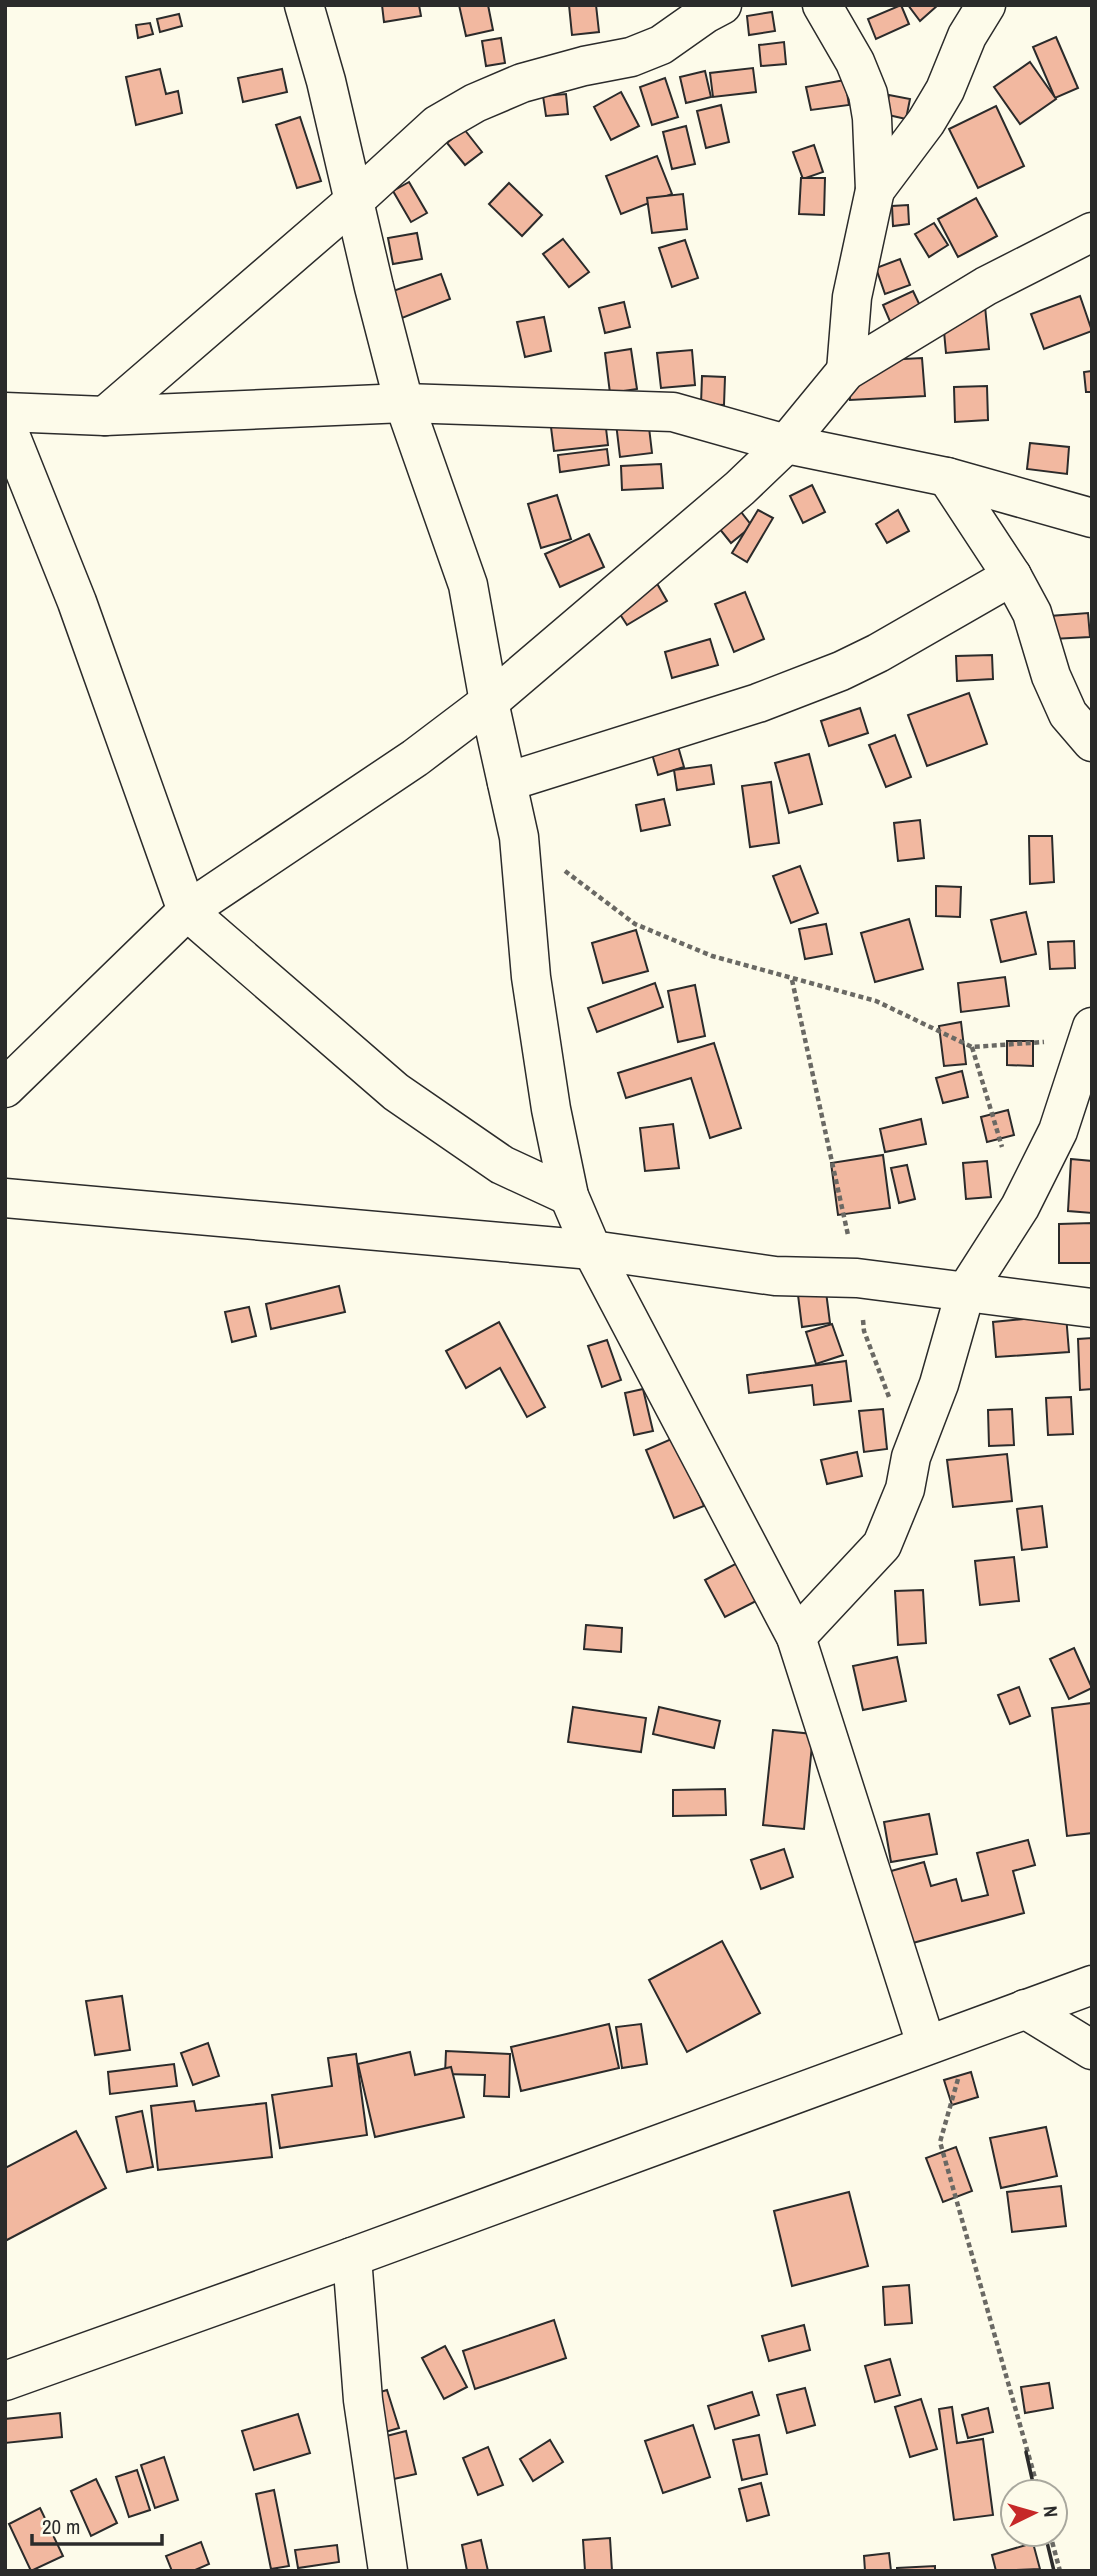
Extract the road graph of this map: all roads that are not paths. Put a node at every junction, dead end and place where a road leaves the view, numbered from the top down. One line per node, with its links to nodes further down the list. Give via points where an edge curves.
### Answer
1 (304, 5): 6 (street)
2 (722, 5): 6 (street, via 661,45 631,57 522,83 475,103 437,125)
3 (822, 5): 5 (street, via 868,94)
4 (986, 5): 5 (street, via 926,122)
5 (875, 190): 8 (street, via 852,297)
6 (354, 201): 9 (street); 11 (street)
7 (1092, 233): 8 (street, via 986,286)
8 (846, 371): 13 (street)
9 (404, 403): 11 (street); 13 (street, via 673,412); 17 (street, via 468,585)
10 (5, 412): 11 (street)
11 (105, 416)
12 (5, 422): 20 (street, via 77,602)
13 (786, 444): 14 (street); 17 (street)
14 (947, 477): 15 (street); 16 (street)
15 (1092, 518)
16 (1012, 576): 18 (street, via 1032,613 1068,715); 19 (street, via 841,671 758,703)
17 (489, 702): 19 (street); 20 (street, via 415,758)
18 (1092, 742)
19 (507, 782): 23 (street, via 519,837 531,977)
20 (187, 911): 22 (street); 23 (street, via 396,1092 502,1165)
21 (1089, 1032): 26 (street, via 1058,1131 1020,1207)
22 (5, 1088)
23 (569, 1196): 25 (street)
24 (5, 1198): 25 (street)
25 (592, 1250): 26 (street, via 775,1276 857,1278); 28 (street)
26 (965, 1293): 27 (street); 28 (street, via 939,1384 911,1457 905,1489 882,1545)
27 (1092, 1308)
28 (796, 1637): 31 (street)
29 (1092, 1985): 30 (street)
30 (1025, 2009): 31 (street); 32 (street)
31 (926, 2044): 33 (street)
32 (1092, 2050)
33 (352, 2257): 34 (street); 35 (street, via 363,2400)
34 (5, 2381)
35 (388, 2571)

